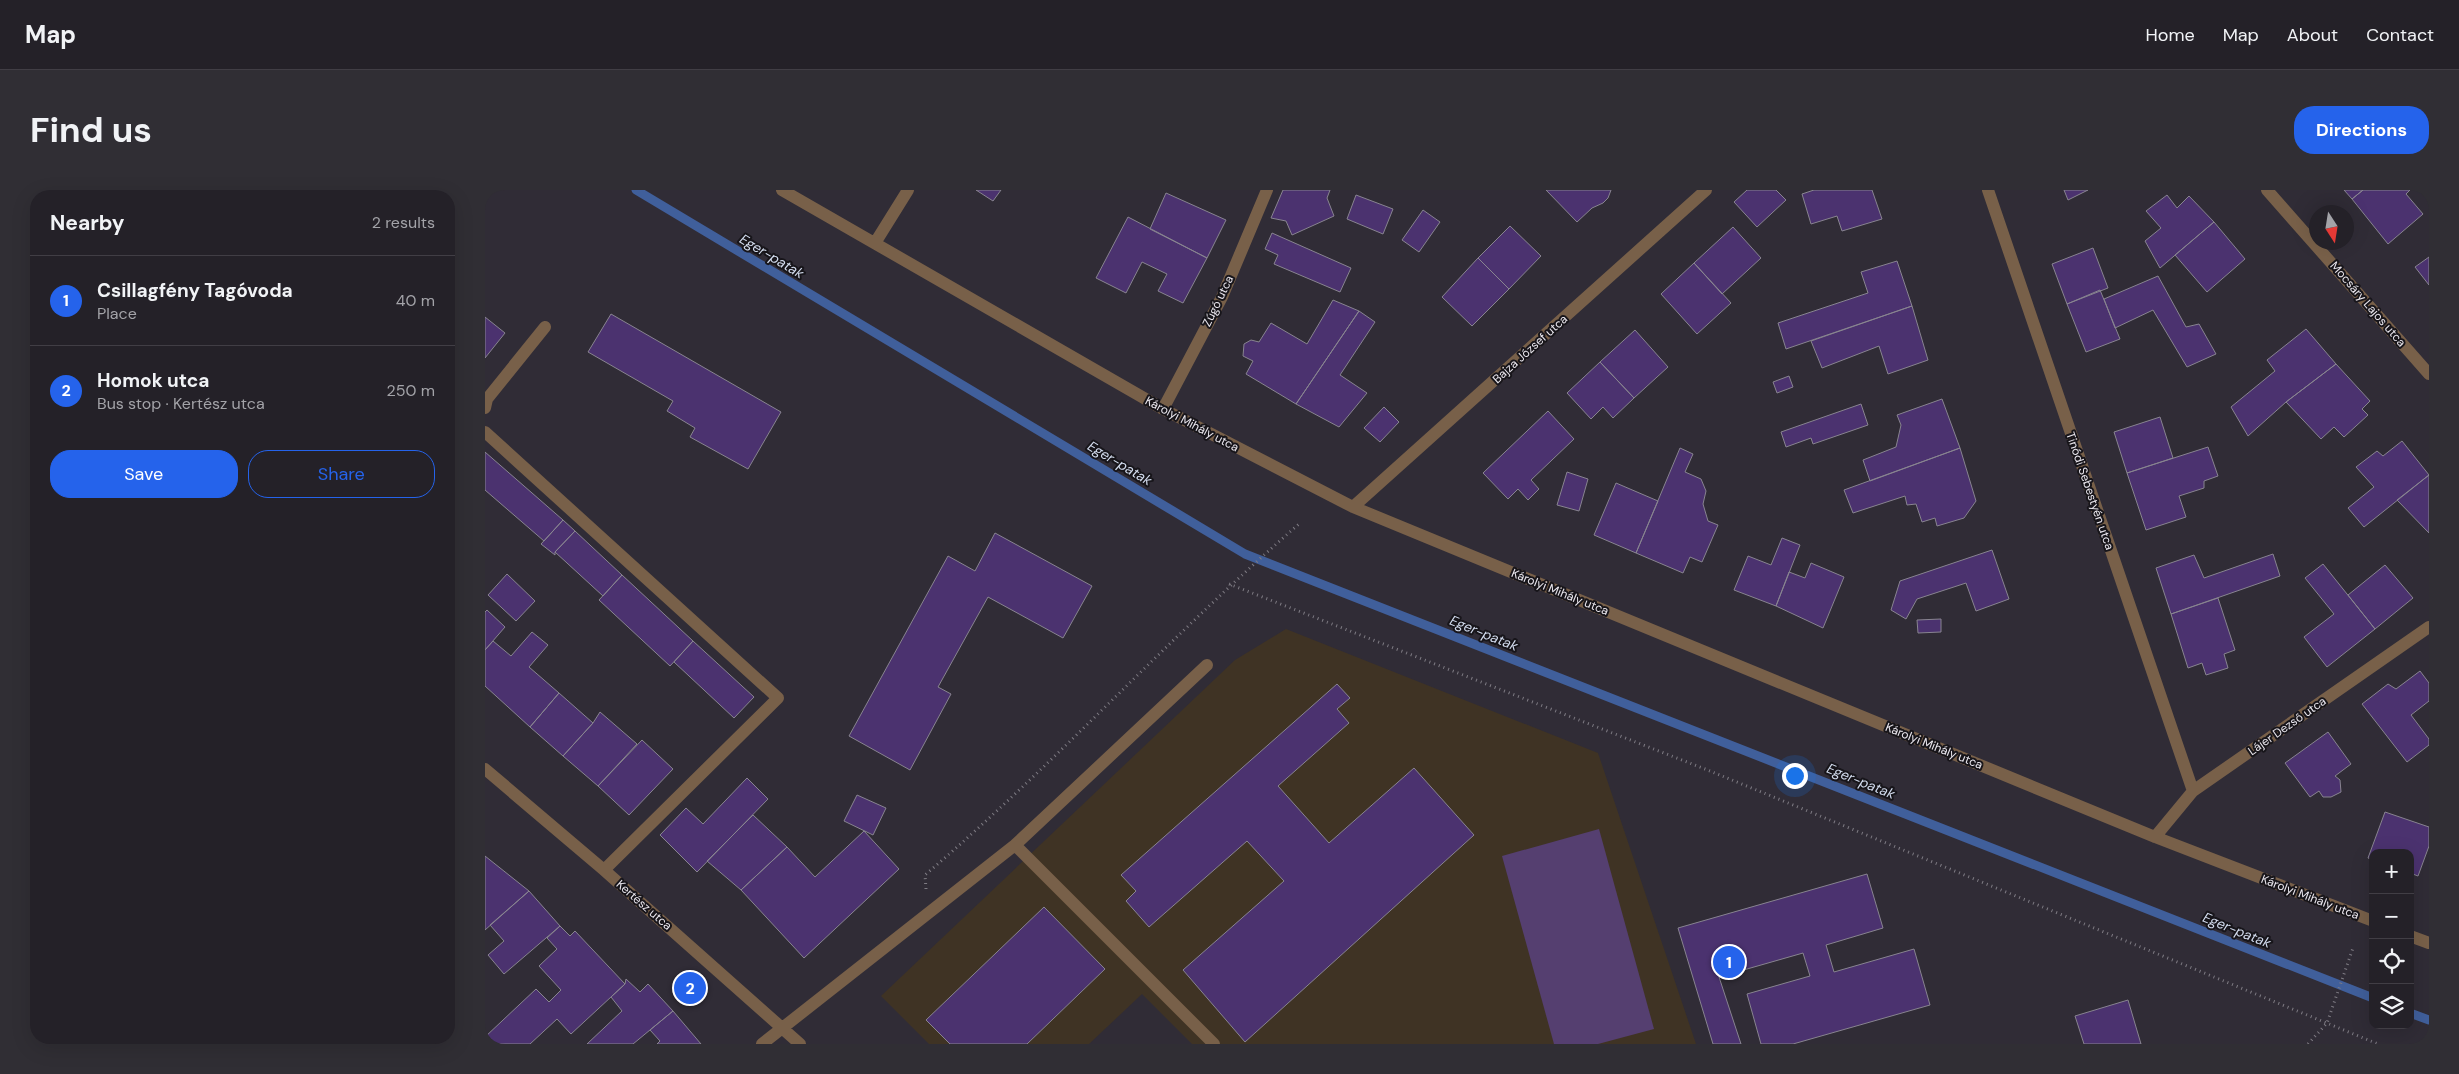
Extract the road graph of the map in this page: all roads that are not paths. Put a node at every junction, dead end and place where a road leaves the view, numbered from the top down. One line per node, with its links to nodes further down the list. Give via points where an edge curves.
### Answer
1 (782, 190): 7 (street, Károlyi Mihály utca)
2 (909, 190): 7 (street)
3 (1267, 190): 11 (street, Zúgó utca, via 1222,296)
4 (1706, 190): 13 (street, Bajza József utca)
5 (1988, 190): 17 (street, Tinódi Sebestyén utca)
6 (2267, 190): 9 (street, Mocsáry Lajos utca)
7 (875, 243): 11 (street, Károlyi Mihály utca)
8 (545, 327): 10 (street, via 487,399)
9 (2429, 374)
10 (485, 408)
11 (1163, 409): 13 (street, Károlyi Mihály utca)
12 (485, 432): 20 (street, via 778,698)
13 (1353, 507): 18 (street, Károlyi Mihály utca)
14 (2429, 627): 17 (street, Lájer Dezső utca)
15 (1207, 665): 19 (street)
16 (485, 769): 20 (street, Kertész utca)
17 (2193, 791): 18 (street, Lájer Dezső utca)
18 (2155, 837): 21 (street, Károlyi Mihály utca)
19 (1015, 845): 24 (street); 27 (street)
20 (604, 870): 24 (street, Kertész utca)
21 (2369, 919)
22 (2414, 937): 23 (street)
23 (2429, 943)
24 (783, 1029): 25 (street); 26 (street, Kertész utca)
25 (762, 1044)
26 (800, 1044)
27 (1214, 1044)

